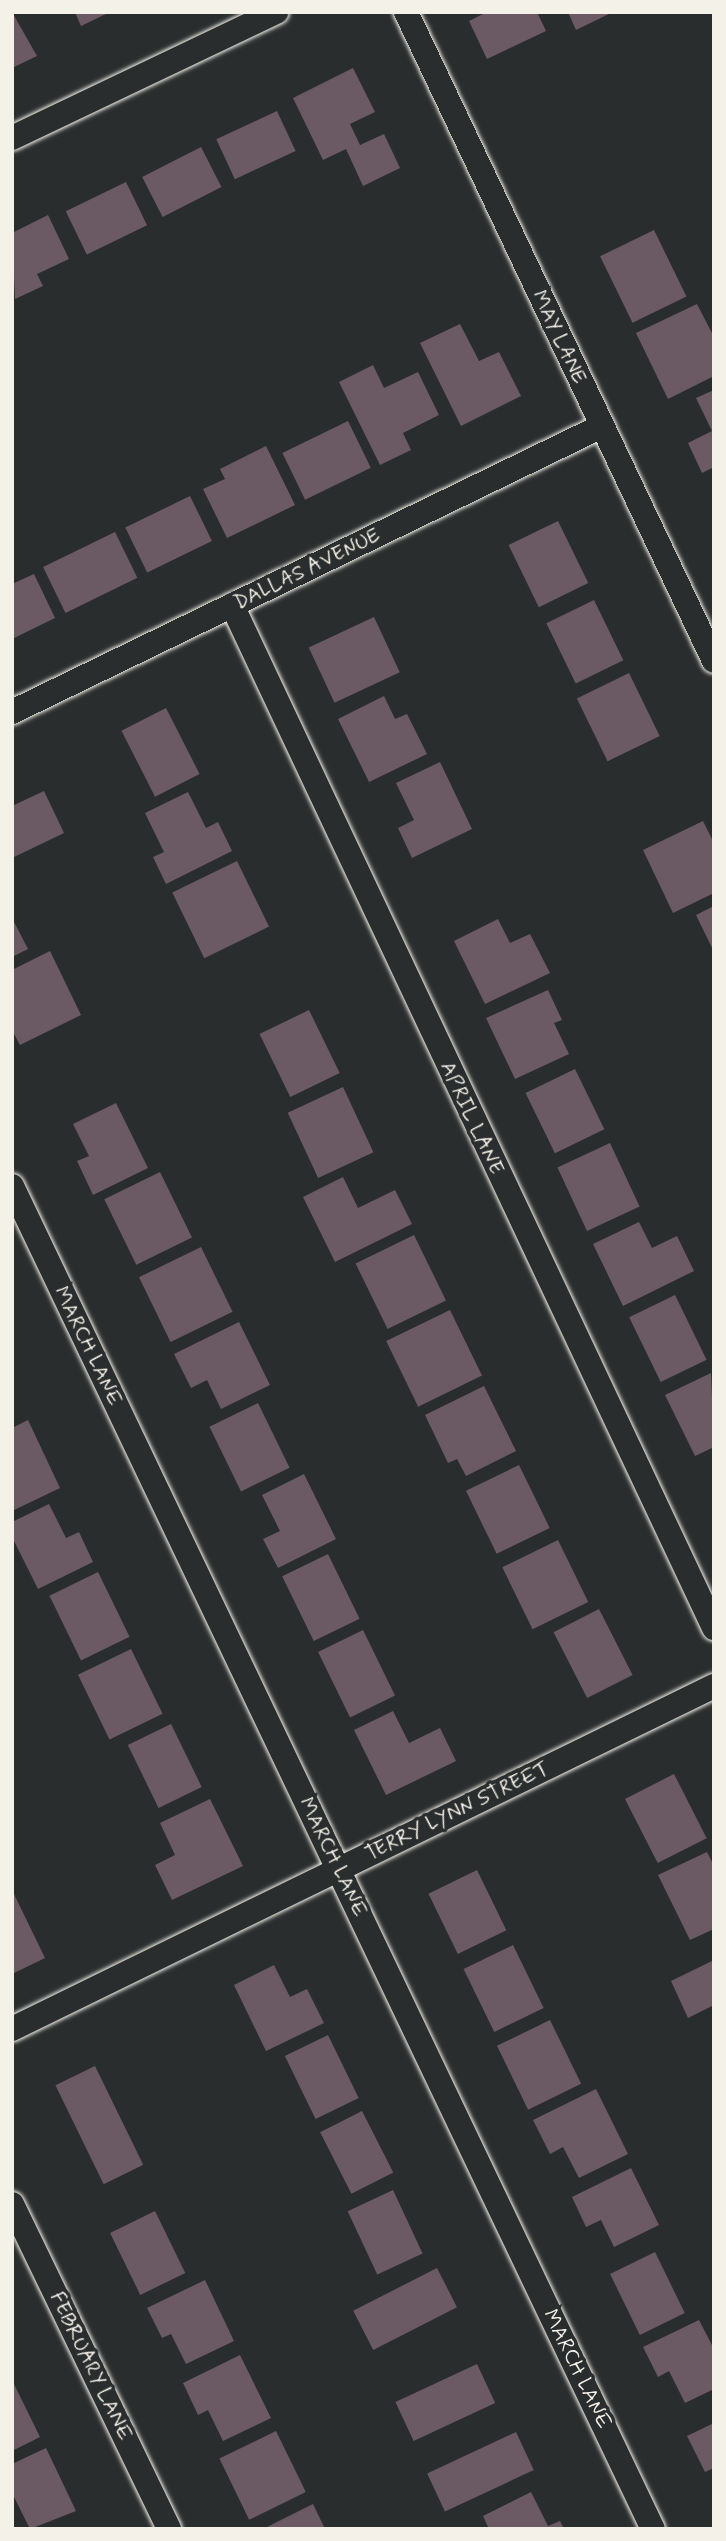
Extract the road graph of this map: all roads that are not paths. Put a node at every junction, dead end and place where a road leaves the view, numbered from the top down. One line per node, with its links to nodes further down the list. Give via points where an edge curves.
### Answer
1 (276, 12): 3 (street)
2 (406, 12): 4 (street, MAY LANE)
3 (12, 138)
4 (602, 426): 5 (street, DALLAS AVENUE); 6 (street, MAY LANE)
5 (232, 606): 7 (street, DALLAS AVENUE); 9 (street, APRIL LANE)
6 (714, 661)
7 (12, 712)
8 (12, 1186): 11 (street, MARCH LANE)
9 (714, 1628)
10 (714, 1686): 11 (street, TERRY LYNN STREET)
11 (339, 1870): 12 (street, TERRY LYNN STREET); 15 (street, MARCH LANE)
12 (12, 2029)
13 (12, 2204): 14 (street, FEBRUARY LANE)
14 (169, 2529)
15 (653, 2529)

